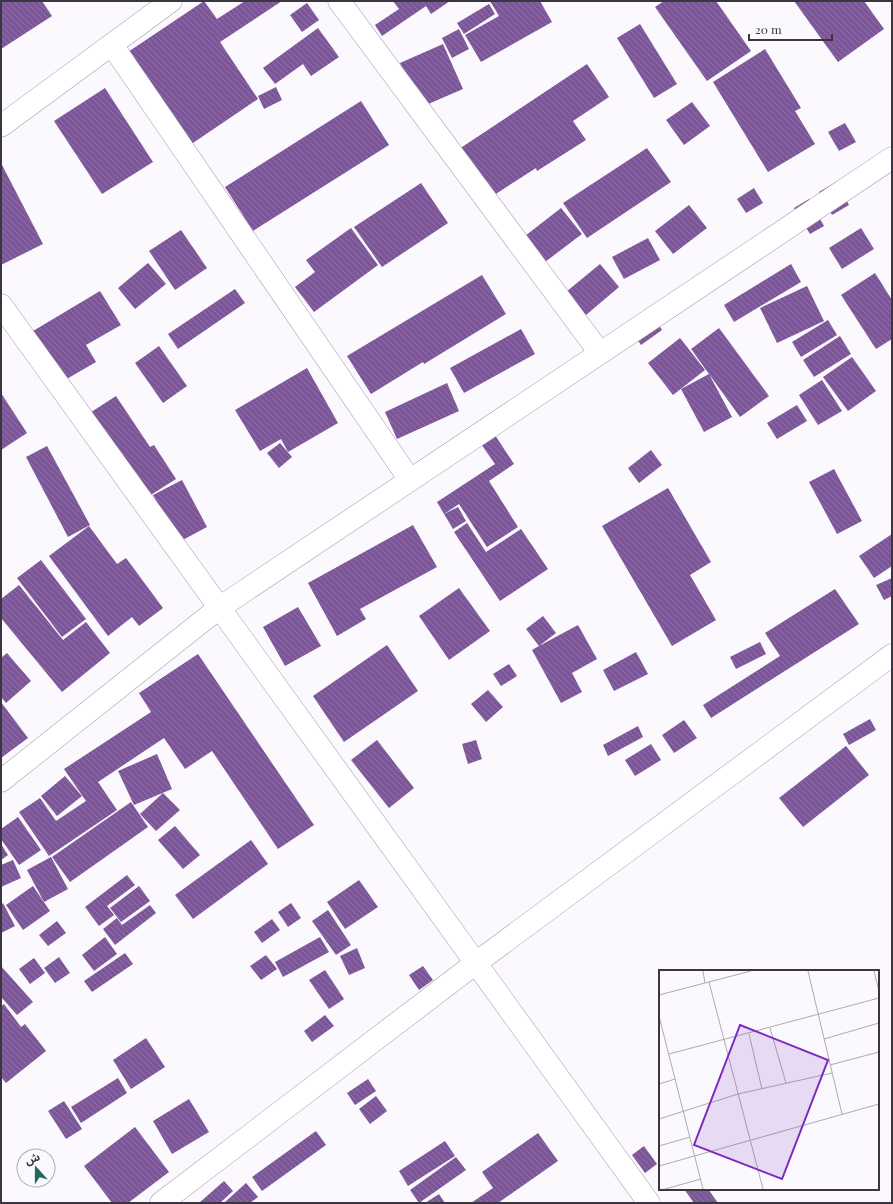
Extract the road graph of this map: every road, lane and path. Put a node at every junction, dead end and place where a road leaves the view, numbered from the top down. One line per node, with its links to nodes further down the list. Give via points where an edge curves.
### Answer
1 (171, 1): 3 (street)
2 (339, 1): 7 (street)
3 (112, 45): 4 (street); 8 (street)
4 (1, 126)
5 (892, 158): 7 (street)
6 (1, 305): 9 (street)
7 (600, 353): 8 (street)
8 (410, 480): 9 (street)
9 (219, 608): 11 (street); 12 (street)
10 (892, 655): 12 (street)
11 (1, 781)
12 (476, 963): 13 (street); 14 (street)
13 (162, 1203)
14 (649, 1203)

